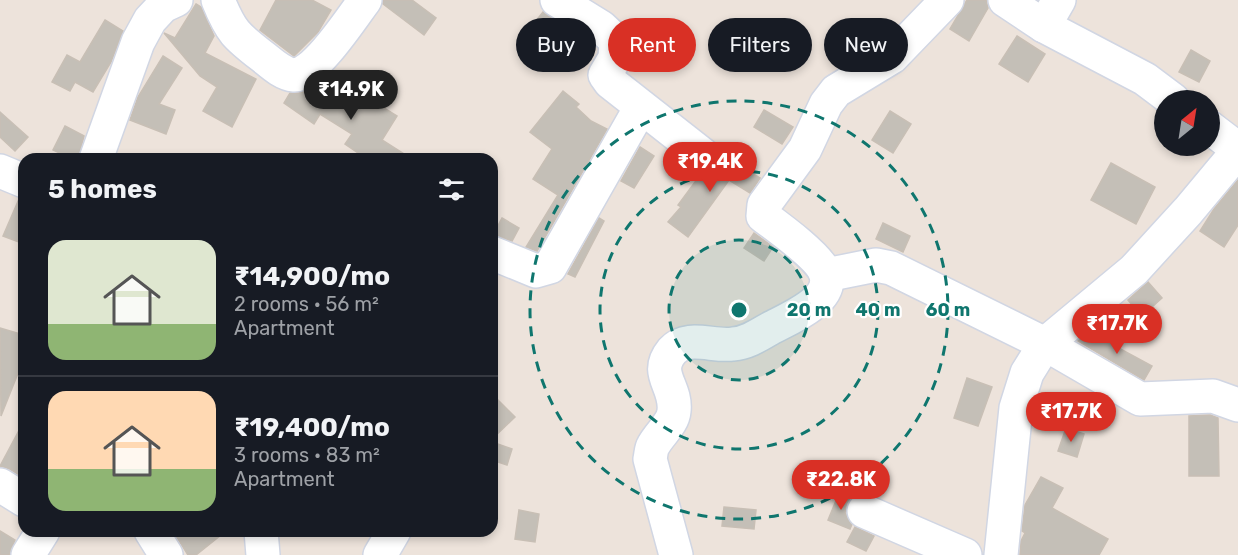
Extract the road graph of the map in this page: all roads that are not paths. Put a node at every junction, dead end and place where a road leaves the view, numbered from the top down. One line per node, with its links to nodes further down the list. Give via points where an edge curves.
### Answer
1 (176, 0): 12 (street, via 163,6 150,20 138,42)
2 (218, 0): 3 (street, via 237,37 282,71 295,75 306,72 334,43)
3 (365, 0)
4 (557, 0): 9 (street, via 616,41 615,58 605,75)
5 (947, 0): 17 (street, via 892,57 836,91 805,149 764,205 763,216 819,262)
6 (1005, 0): 7 (street)
7 (1052, 13): 8 (street)
8 (1160, 90)
9 (641, 107): 13 (street); 16 (street, via 550,267 536,271)
10 (1220, 136): 11 (street)
11 (1238, 150): 18 (street, via 1134,270)
12 (98, 153)
13 (703, 155)
14 (0, 171): 15 (street)
15 (18, 178)
16 (498, 255)
17 (826, 275): 18 (street, via 876,265 891,268); 31 (street, via 826,286 819,298 805,310 743,343 686,342 666,360 664,375 675,396 674,414 652,447 650,459)
18 (1045, 344): 19 (street, via 1140,399 1213,396); 33 (street, via 1027,373 1016,408)
19 (1238, 405)
20 (0, 485): 21 (street)
21 (18, 496)
22 (864, 511): 32 (street)
23 (39, 537): 27 (street)
24 (155, 537): 28 (street)
25 (262, 537): 29 (street)
26 (390, 537): 30 (street)
27 (28, 555)
28 (166, 555)
29 (263, 555)
30 (380, 555)
31 (676, 555)
32 (965, 555)
33 (1001, 555)

